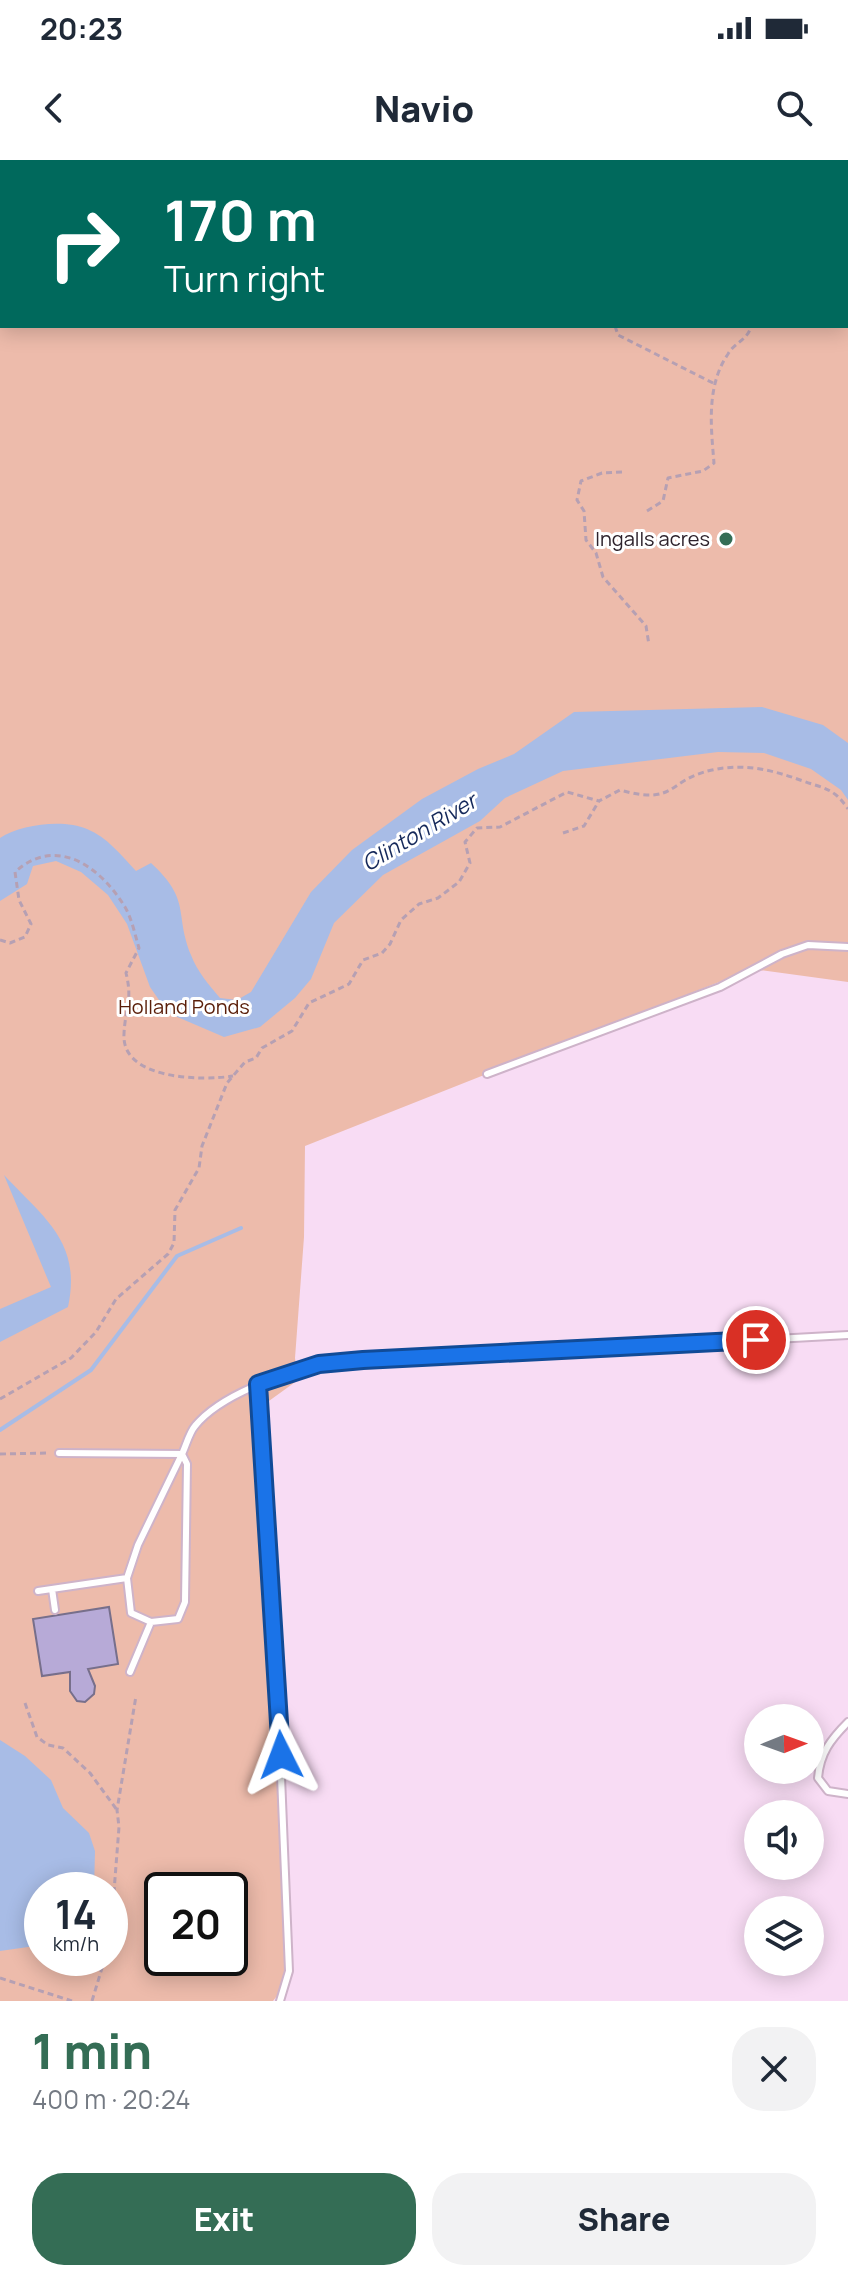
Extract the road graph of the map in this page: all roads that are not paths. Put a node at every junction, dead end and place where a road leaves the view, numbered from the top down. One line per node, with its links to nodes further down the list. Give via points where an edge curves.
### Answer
1 (848, 947): 2 (lane, via 808,945 782,954 720,987)
2 (487, 1074)
3 (848, 1335): 4 (lane, via 372,1359 319,1364)
4 (258, 1384): 6 (lane, via 195,1426); 15 (lane, via 283,1780 289,1971)
5 (59, 1453): 6 (lane)
6 (182, 1454): 7 (lane); 11 (lane, via 187,1464 185,1602 178,1619)
7 (127, 1578): 8 (lane); 11 (lane, via 131,1613)
8 (52, 1589): 9 (lane); 10 (lane)
9 (38, 1591)
10 (55, 1610)
11 (151, 1622): 12 (lane)
12 (130, 1672)
13 (848, 1722): 14 (lane, via 830,1740 818,1778 828,1791)
14 (848, 1794)
15 (280, 2001)

